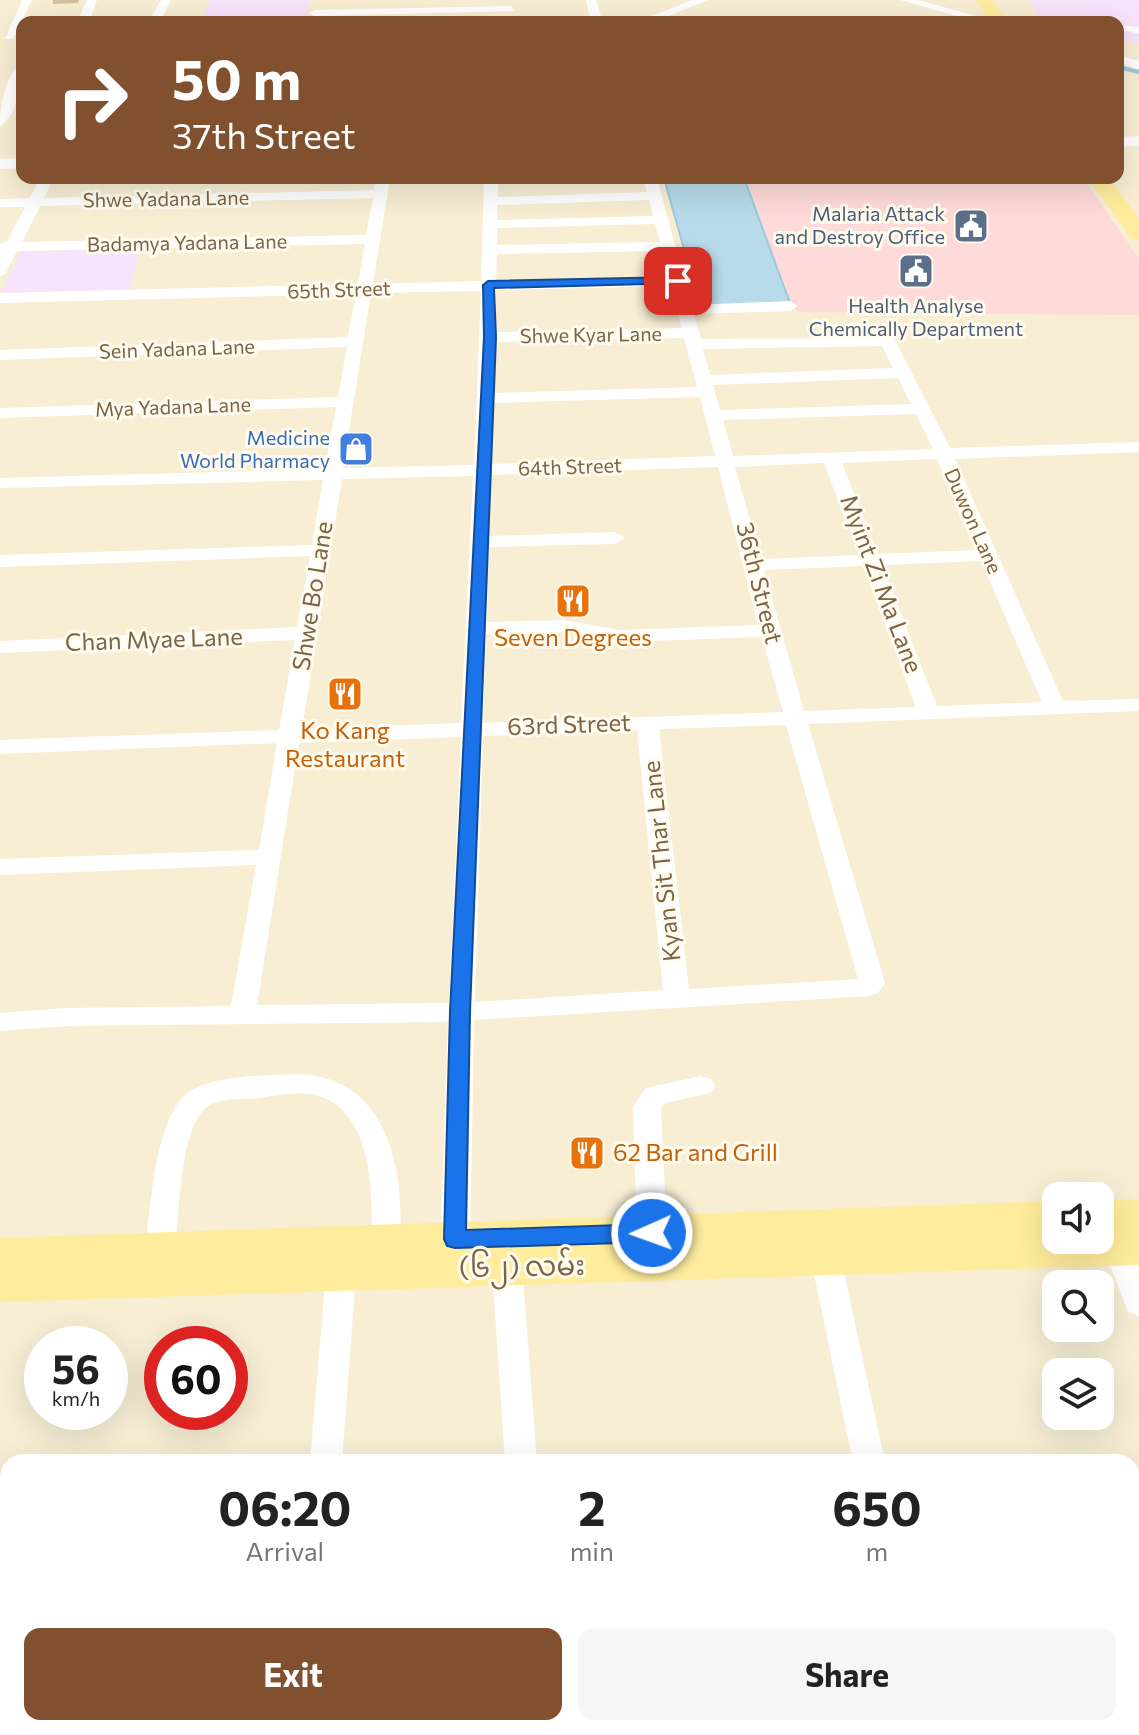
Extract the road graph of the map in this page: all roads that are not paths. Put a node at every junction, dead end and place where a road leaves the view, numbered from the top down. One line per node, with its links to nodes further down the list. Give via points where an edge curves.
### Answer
1 (704, 0): 7 (street)
2 (905, 0): 9 (street)
3 (969, 0): 10 (main road)
4 (510, 4): 6 (street)
5 (644, 8): 7 (street)
6 (315, 12)
7 (662, 15): 8 (street)
8 (659, 16)
9 (967, 16)
10 (982, 16)
11 (16, 67): 12 (street)
12 (6, 86): 13 (street)
13 (15, 102): 14 (street)
14 (0, 122)
15 (44, 184): 21 (street)
16 (1104, 184): 23 (main road)
17 (1122, 184): 23 (main road)
18 (382, 186): 21 (street, Shwe Yadana Lane); 26 (street, Shwe Bo Lane)
19 (653, 187): 20 (street); 24 (street, 36th Street)
20 (491, 189): 25 (street)
21 (36, 202): 22 (street, Shwe Yadana Lane); 28 (street)
22 (0, 203)
23 (1136, 219)
24 (662, 220): 25 (street); 27 (street, 36th Street)
25 (490, 224): 29 (street)
26 (373, 239): 28 (street, Badamya Yadana Lane); 33 (street, Shwe Bo Lane)
27 (669, 246): 29 (street); 31 (street, 36th Street)
28 (7, 247): 30 (street)
29 (490, 250): 32 (street)
30 (0, 271)
31 (678, 281): 32 (street, 65th Street); 36 (street, 36th Street)
32 (488, 285): 33 (street, 65th Street); 37 (street)
33 (365, 289): 34 (street, 65th Street); 40 (street, Shwe Bo Lane)
34 (0, 298)
35 (790, 306): 36 (street)
36 (686, 310): 38 (street, 36th Street)
37 (490, 337): 38 (street, Shwe Kyar Lane); 44 (street)
38 (694, 339): 39 (street, Shwe Kyar Lane); 43 (street, 36th Street)
39 (885, 340): 42 (street, Duwon Lane)
40 (355, 342): 41 (street, Sein Yadana Lane); 45 (street, Shwe Bo Lane)
41 (0, 355)
42 (903, 373): 43 (street); 46 (street, Duwon Lane)
43 (706, 386): 44 (street); 48 (street, 36th Street)
44 (486, 398): 53 (street)
45 (345, 402): 47 (street, Mya Yadana Lane); 54 (street, Shwe Bo Lane)
46 (919, 409): 48 (street); 50 (street, Duwon Lane)
47 (0, 413)
48 (714, 415): 52 (street, 36th Street)
49 (1139, 447): 50 (street, 64th Street)
50 (944, 454): 51 (street, 64th Street); 59 (street, Duwon Lane)
51 (831, 457): 52 (street, 64th Street); 60 (street, Myint Zi Ma Lane)
52 (726, 460): 53 (street, 64th Street); 62 (street, 36th Street)
53 (483, 470): 54 (street, 64th Street); 57 (street)
54 (334, 472): 55 (street, 64th Street); 58 (street, Shwe Bo Lane)
55 (0, 483)
56 (615, 538): 57 (street)
57 (479, 542): 63 (street)
58 (320, 550): 61 (street); 65 (street, Shwe Bo Lane)
59 (988, 555): 60 (street); 68 (street, Duwon Lane)
60 (873, 560): 62 (street); 69 (street, Myint Zi Ma Lane)
61 (0, 561)
62 (755, 565): 64 (street, 36th Street)
63 (476, 628): 64 (street, via 564,626 620,636); 72 (street)
64 (770, 631): 70 (street, 36th Street)
65 (307, 633): 66 (street, Chan Myae Lane); 73 (street, Shwe Bo Lane)
66 (0, 647)
67 (1139, 705): 68 (street, 63rd Street)
68 (1055, 707): 69 (street, 63rd Street)
69 (929, 712): 70 (street, 63rd Street)
70 (796, 717): 71 (street, 63rd Street); 77 (street, 36th Street, via 872,983)
71 (647, 722): 72 (street, 63rd Street); 77 (street, Kyan Sit Thar Lane)
72 (474, 728): 73 (street, 63rd Street); 78 (street)
73 (289, 736): 74 (street, 63rd Street); 75 (street, Shwe Bo Lane)
74 (0, 747)
75 (269, 857): 76 (street); 79 (street, Shwe Bo Lane)
76 (0, 867)
77 (677, 1000): 78 (street)
78 (460, 1012): 79 (street); 88 (street)
79 (243, 1013): 80 (street)
80 (0, 1022)
81 (701, 1086): 84 (street, via 656,1095 647,1107)
82 (1042, 1220): 85 (main road, (၆၂) လမ်း)
83 (1121, 1230): 85 (main road, (၆၂) လမ်း); 92 (street)
84 (652, 1233): 85 (main road, (၆၂) လမ်း); 87 (main road, (၆၂) လမ်း)
85 (822, 1243): 87 (main road, (၆၂) လမ်း); 95 (street)
86 (160, 1250): 89 (main road, (၆၂) လမ်း); 90 (main road, (၆၂) လမ်း); 90 (street, via 173,1161 188,1109 198,1098 218,1091 284,1086 328,1088 345,1098 384,1168 388,1194)
87 (506, 1252): 88 (main road, (၆၂) လမ်း); 94 (street)
88 (454, 1253): 90 (main road, (၆၂) လမ်း)
89 (0, 1256)
90 (363, 1257): 91 (main road, (၆၂) လမ်း); 93 (street)
91 (0, 1283)
92 (1139, 1303)
93 (327, 1454)
94 (520, 1454)
95 (867, 1454)

